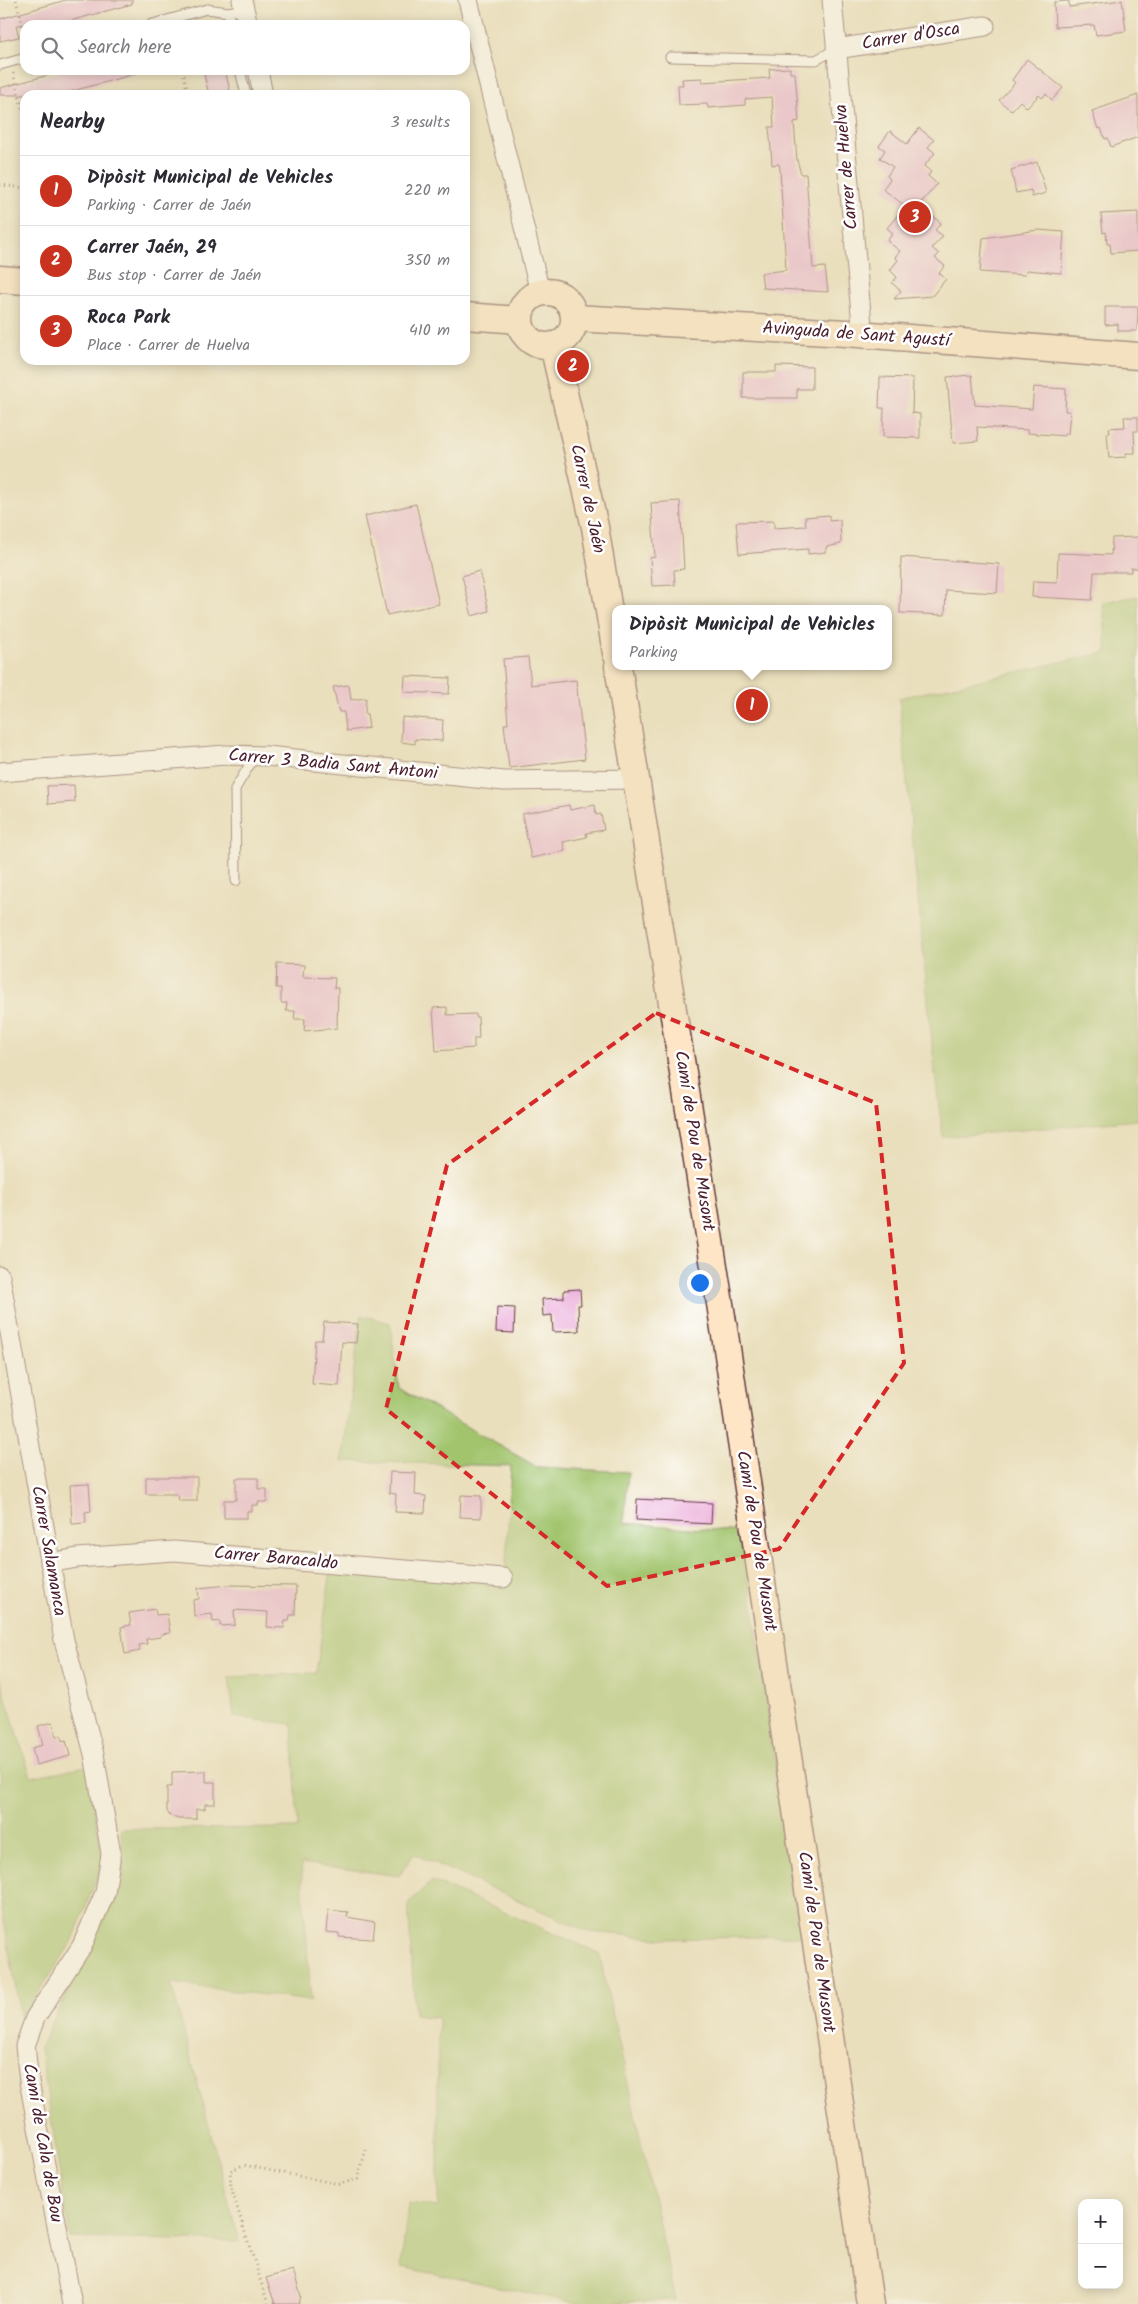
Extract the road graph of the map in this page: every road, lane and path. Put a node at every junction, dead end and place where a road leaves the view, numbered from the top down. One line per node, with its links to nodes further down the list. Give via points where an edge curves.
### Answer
1 (16, 0): 7 (path)
2 (220, 0): 5 (lane)
3 (468, 0): 26 (street)
4 (832, 0): 10 (street, Carrer de Huelva)
5 (218, 10): 6 (lane); 8 (lane)
6 (241, 12)
7 (21, 20)
8 (168, 20)
9 (985, 26): 10 (street, Carrer d'Osca)
10 (836, 49): 11 (lane, via 816,60); 30 (street, Carrer de Huelva)
11 (670, 57)
12 (20, 59): 13 (lane)
13 (10, 62): 14 (lane); 21 (path)
14 (0, 65)
15 (184, 75): 18 (path)
16 (241, 75): 19 (lane)
17 (259, 75): 20 (street)
18 (187, 90)
19 (245, 90)
20 (262, 90)
21 (20, 99)
22 (0, 185): 23 (path)
23 (20, 187)
24 (0, 279): 25 (street)
25 (20, 281)
26 (540, 292): 28 (street, via 561,295 568,301); 29 (street, via 527,300)
27 (470, 316): 29 (street)
28 (574, 318): 30 (street, Avinguda de Sant Agustí); 31 (street, via 569,336)
29 (519, 320): 31 (street, via 529,340 545,346)
30 (863, 335): 32 (street, Avinguda de Sant Agustí)
31 (553, 345): 33 (street, Carrer de Jaén, via 595,527)
32 (1138, 356)
33 (612, 629)
34 (619, 670): 36 (street)
35 (255, 756): 36 (street, Carrer 3 Badia Sant Antoni, via 504,781); 37 (street, Carrer 3 Badia Sant Antoni, via 226,755); 38 (lane, via 235,789)
36 (637, 767): 47 (street, Camí de Pou de Musont)
37 (0, 772)
38 (236, 881)
39 (0, 1276): 40 (street, Carrer Salamanca)
40 (7, 1361): 41 (street, Carrer Salamanca)
41 (50, 1563): 42 (street, Carrer Baracaldo, via 174,1551); 43 (street, Carrer Salamanca, via 64,1640 94,1754)
42 (503, 1578)
43 (107, 1822): 45 (street, Camí de Cala de Bou, via 111,1854 105,1893 82,1946 35,2018 25,2046)
44 (366, 2149): 46 (path, via 358,2179 339,2184 243,2165 230,2171 231,2188)
45 (72, 2304)
46 (268, 2304)
47 (870, 2304)

